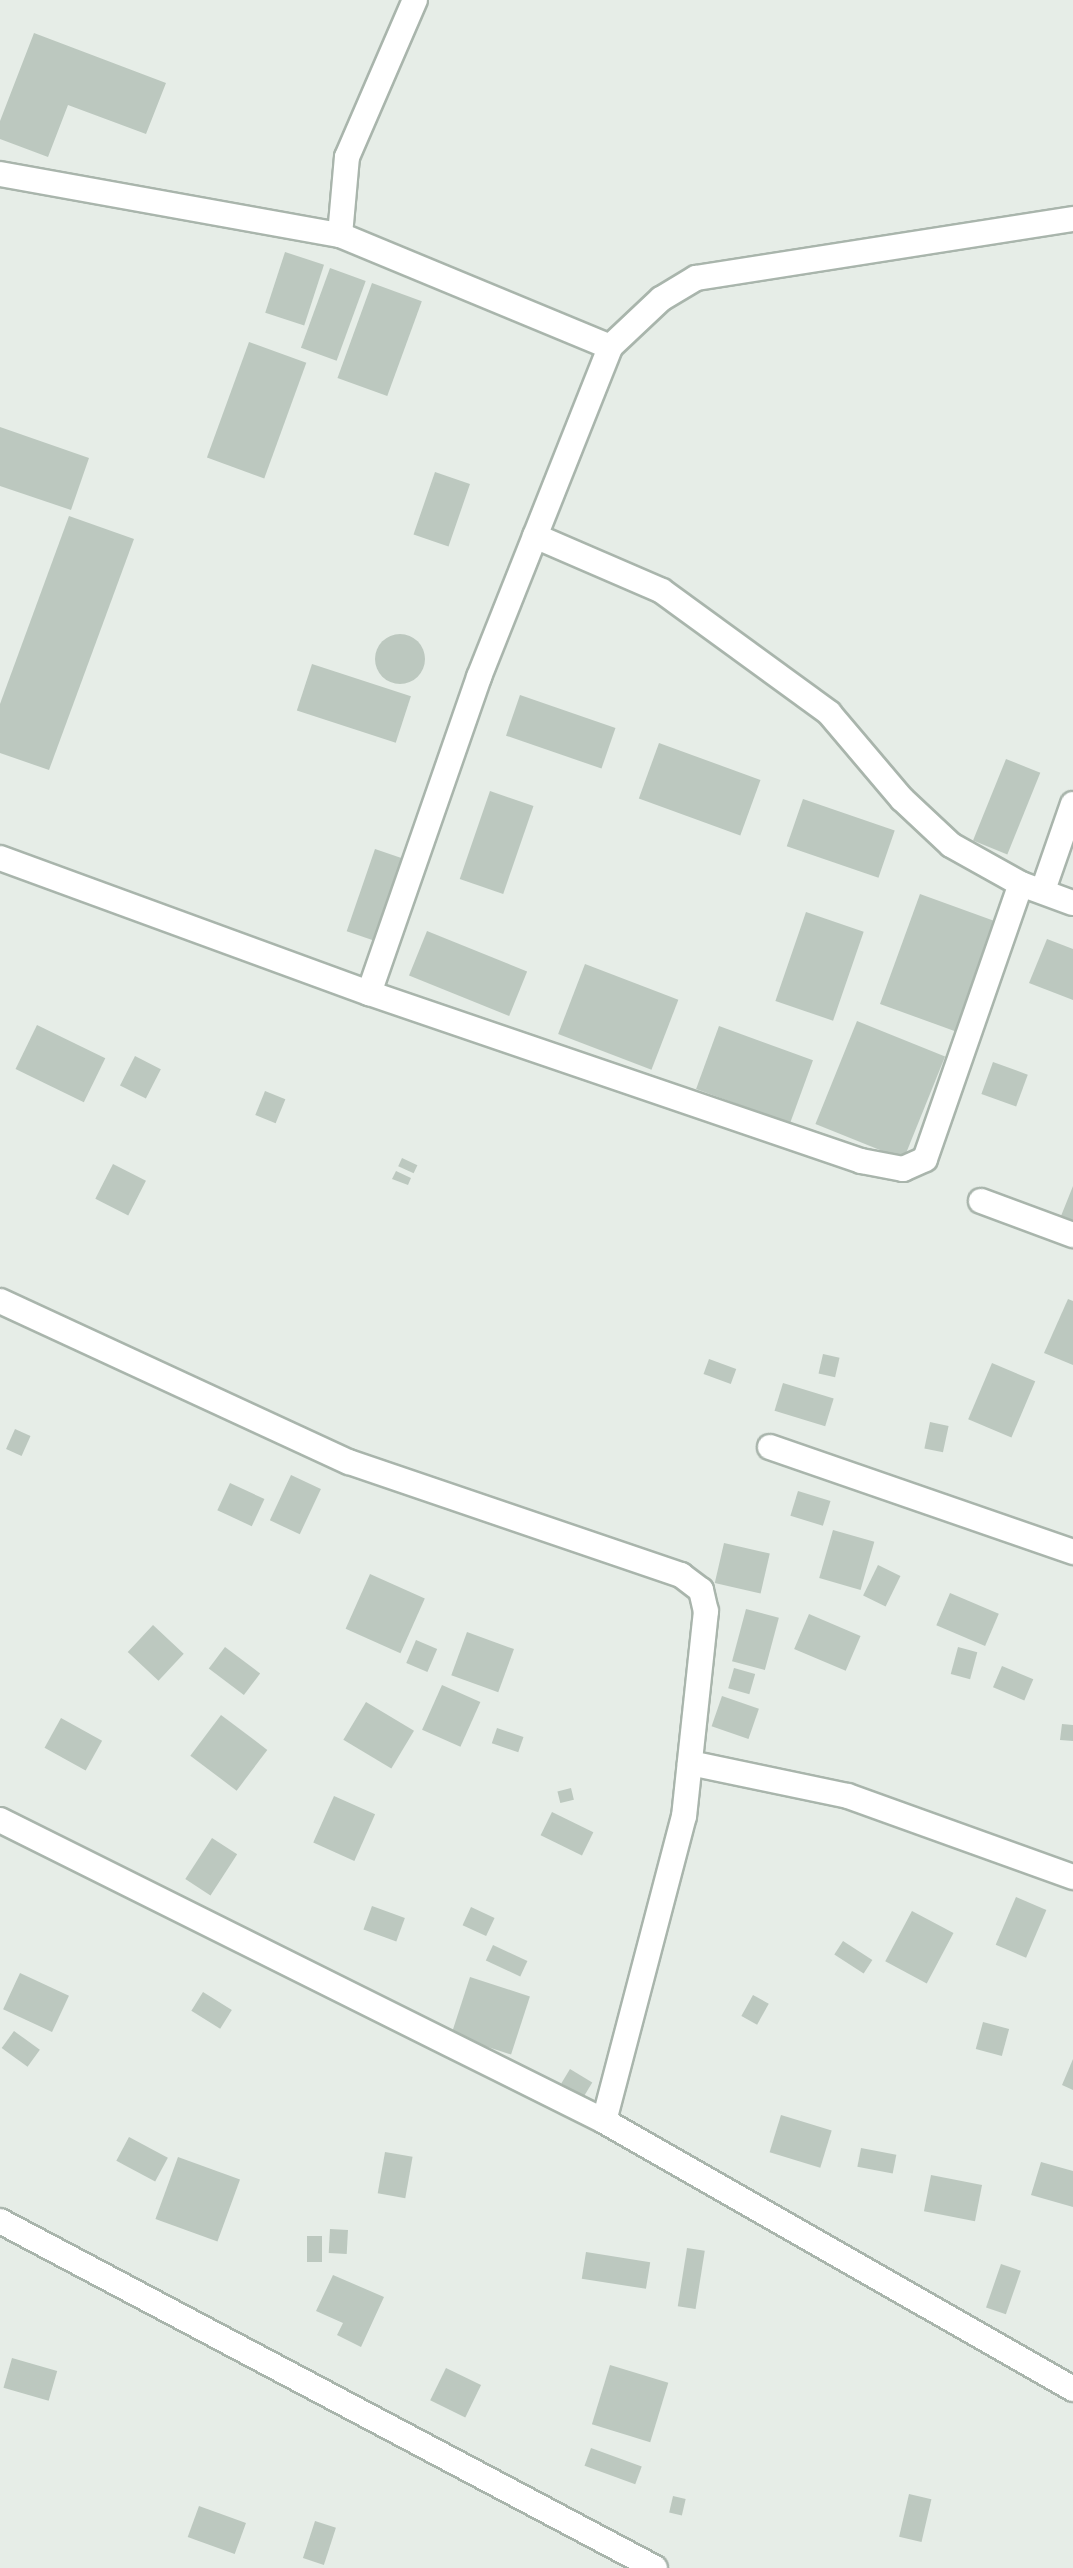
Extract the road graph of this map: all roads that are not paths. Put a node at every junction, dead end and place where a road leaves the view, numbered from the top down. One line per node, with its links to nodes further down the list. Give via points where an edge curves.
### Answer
1 (415, 0): 4 (street, via 347,157)
2 (0, 174): 4 (street)
3 (1073, 219): 5 (street, via 696,278 661,299)
4 (340, 235): 5 (street)
5 (610, 347): 6 (street)
6 (535, 536): 9 (street, via 662,591 747,649 829,713 926,824); 11 (street)
7 (1073, 804): 9 (street)
8 (0, 858): 11 (street)
9 (1032, 887): 10 (street); 11 (street, via 925,1159 903,1169 861,1161)
10 (1073, 903)
11 (369, 993)
12 (981, 1201): 13 (street)
13 (1073, 1235)
14 (0, 1301): 17 (street, via 349,1462 681,1575 701,1590 706,1611)
15 (770, 1447): 16 (street)
16 (1073, 1552)
17 (690, 1763): 19 (street, via 848,1796); 20 (street, via 684,1816)
18 (0, 1820): 20 (street)
19 (1073, 1877)
20 (604, 2121): 22 (street)
21 (0, 2221): 23 (street)
22 (1073, 2389)
23 (655, 2568)

